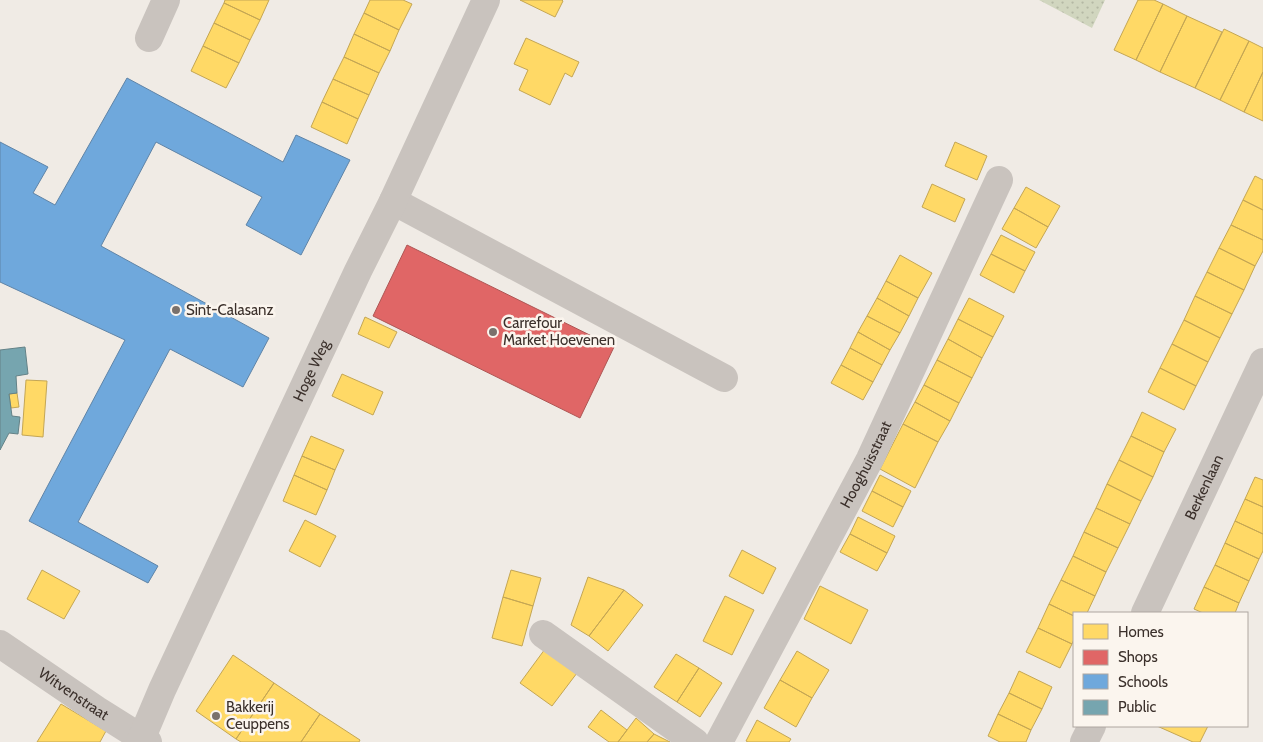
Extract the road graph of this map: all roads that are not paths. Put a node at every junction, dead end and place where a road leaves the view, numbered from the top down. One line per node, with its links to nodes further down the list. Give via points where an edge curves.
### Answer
1 (166, 0): 3 (street)
2 (486, 0): 5 (street, Hoge Weg)
3 (149, 38)
4 (999, 180): 14 (street, Hooghuisstraat, via 870,459)
5 (393, 201): 7 (street); 12 (street, Hoge Weg, via 162,690)
6 (1263, 362): 8 (street, Berkenlaan)
7 (724, 378)
8 (1145, 612)
9 (543, 634): 13 (street)
10 (0, 644): 12 (street, Witvenstraat)
11 (1092, 727): 15 (street)
12 (143, 741)
13 (695, 742)
14 (719, 742)
15 (1084, 742)

